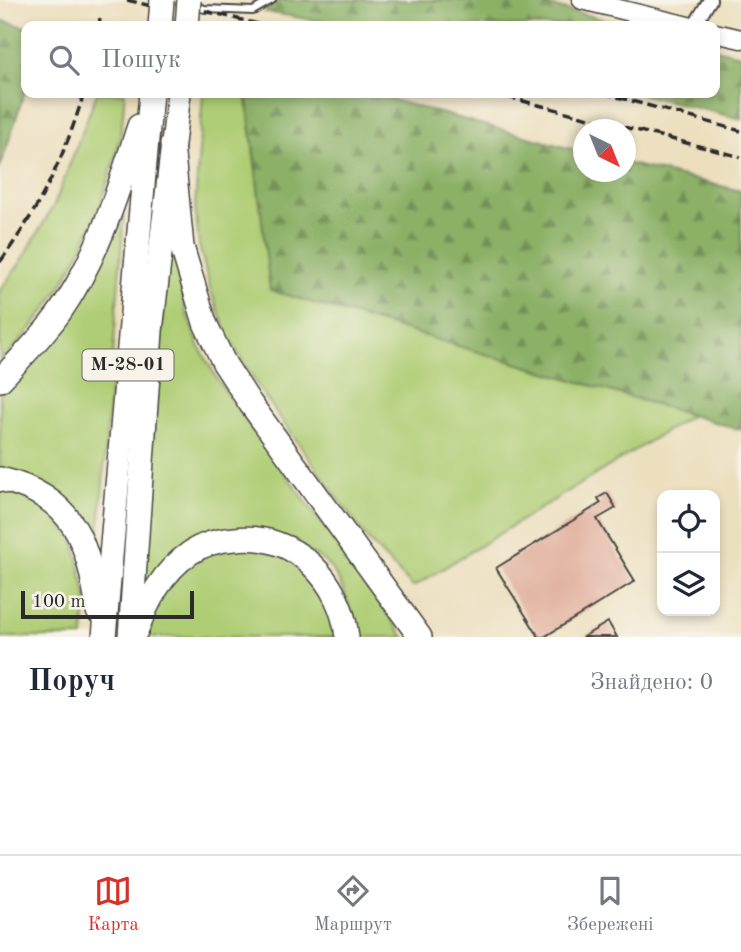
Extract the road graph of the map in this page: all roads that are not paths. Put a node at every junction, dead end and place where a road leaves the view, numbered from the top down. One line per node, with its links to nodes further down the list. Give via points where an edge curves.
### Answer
1 (272, 0): 4 (lane, via 253,11 205,9)
2 (582, 0): 7 (street)
3 (710, 0): 8 (street)
4 (178, 1): 5 (highway, bridge); 6 (highway, bridge)
5 (164, 21)
6 (185, 21)
7 (668, 21)
8 (697, 21)
9 (720, 34): 10 (street)
10 (741, 39)
11 (149, 98): 15 (highway, via 115,201 80,279 33,346)
12 (151, 98): 17 (highway, М-28-01)
13 (178, 98): 14 (highway, М-28-01)
14 (172, 144): 18 (highway, М-28-01, via 151,331); 20 (highway, via 182,247 205,323 224,362)
15 (0, 380)
16 (0, 480): 17 (highway, via 45,496 76,529 87,552)
17 (103, 637)
18 (131, 637): 19 (highway, via 155,588 175,565 192,551 219,540 241,538 265,539 293,549 310,563 338,598)
19 (347, 637)
20 (420, 637)

